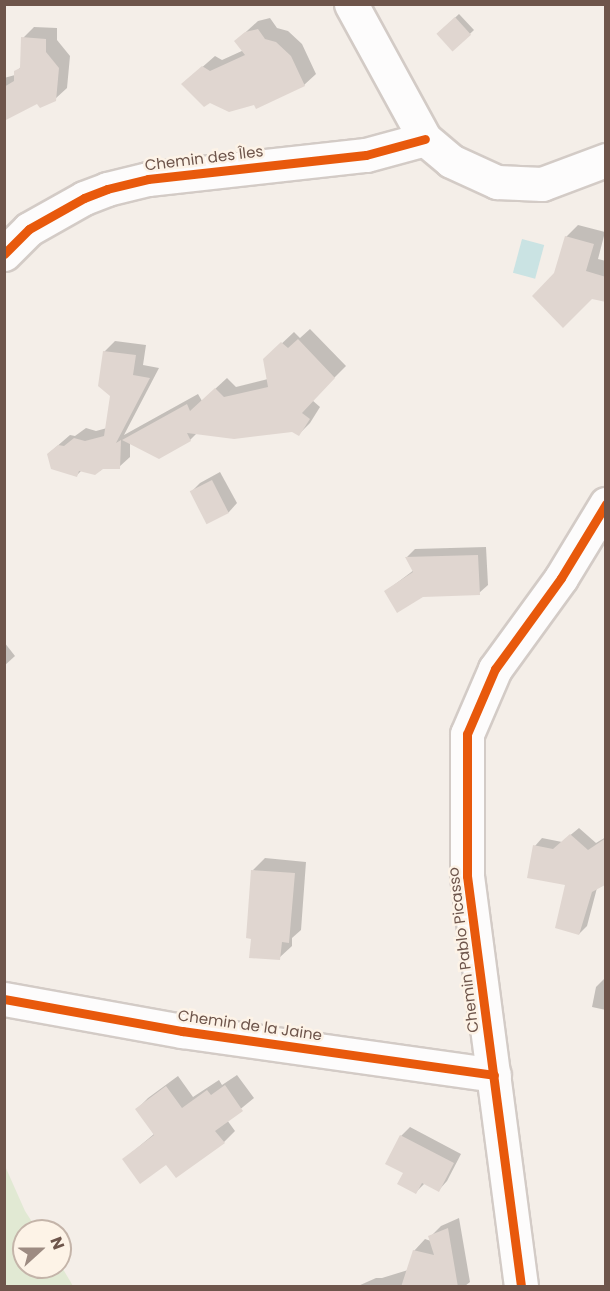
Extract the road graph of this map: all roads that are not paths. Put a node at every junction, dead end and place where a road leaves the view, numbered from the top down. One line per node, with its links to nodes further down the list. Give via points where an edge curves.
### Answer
1 (351, 4): 2 (street)
2 (425, 139): 3 (street, via 450,161 497,182 542,184); 4 (street, Chemin des Îles, via 366,155 148,179 107,189 29,229)
3 (606, 160)
4 (4, 254)
5 (606, 504): 7 (street, Chemin Pablo Picasso, via 561,578 495,669 467,734 467,876)
6 (4, 999): 7 (street, Chemin de la Jaine, via 182,1031)
7 (494, 1075): 8 (street, Chemin Pablo Picasso)
8 (520, 1287)

